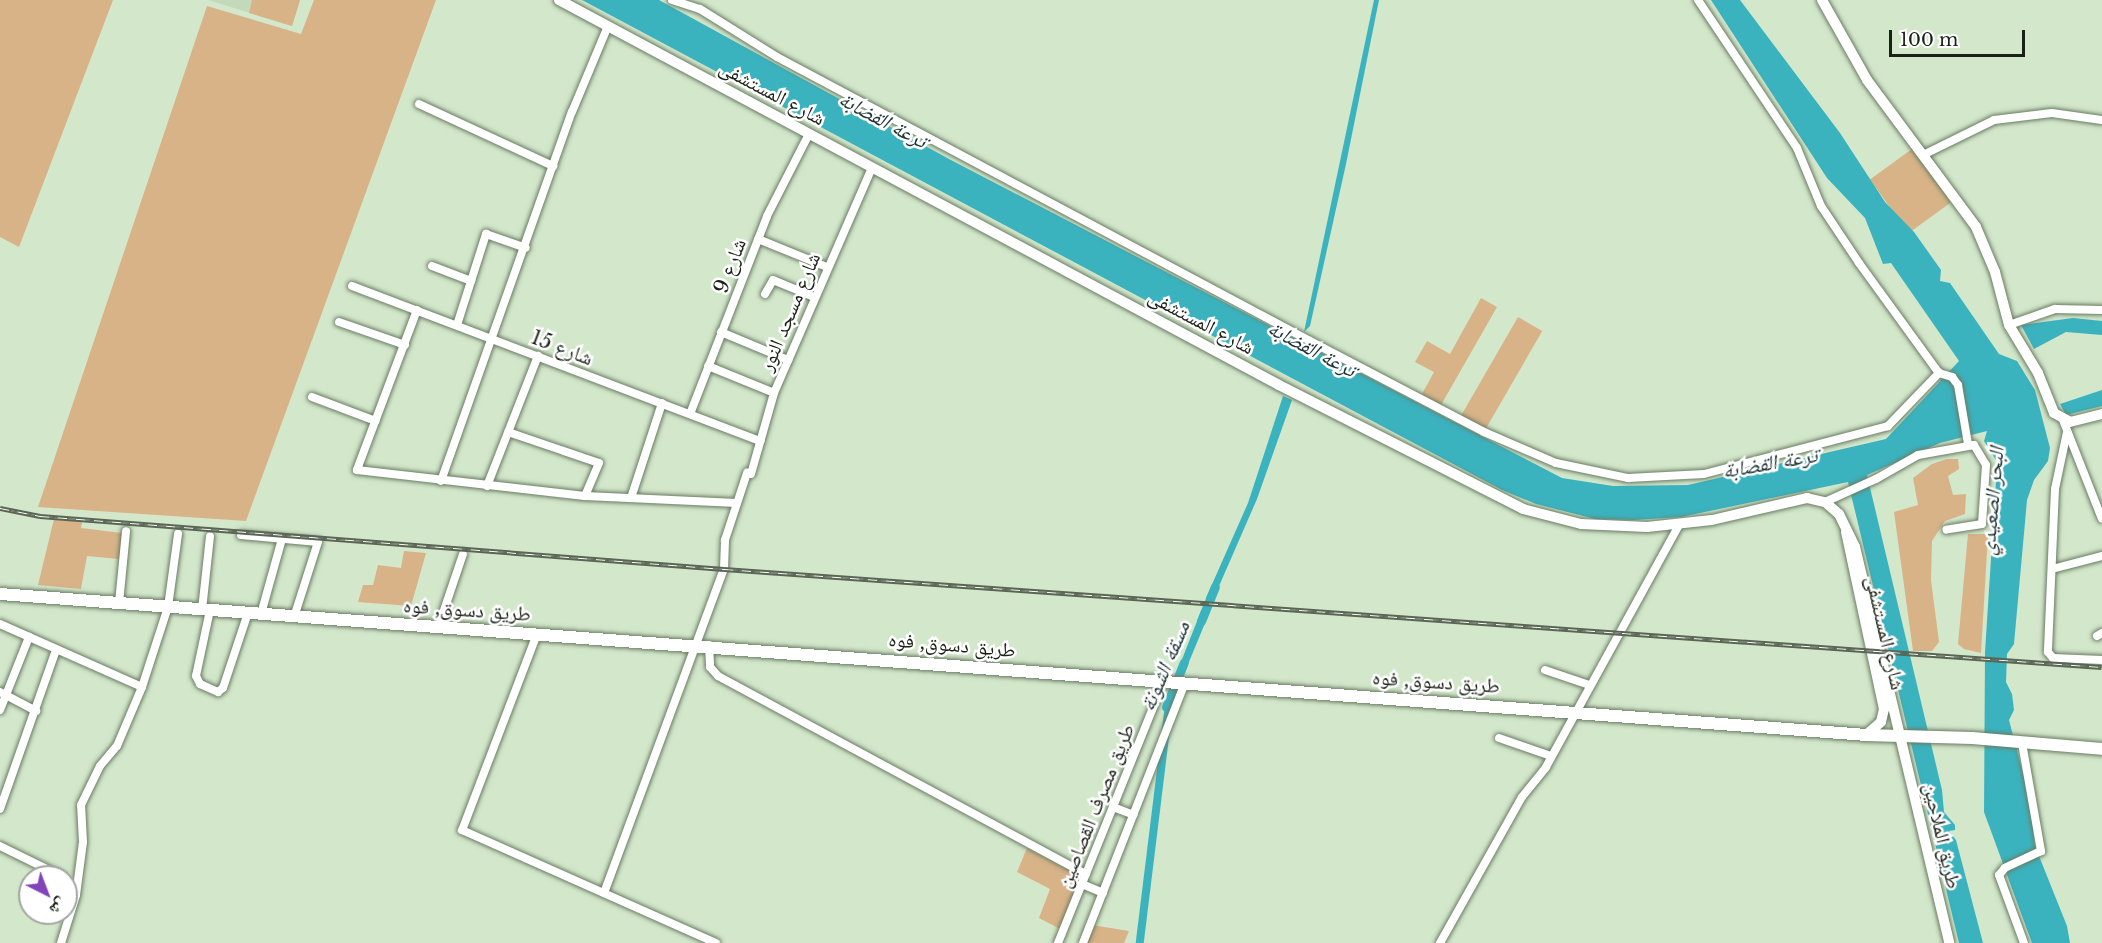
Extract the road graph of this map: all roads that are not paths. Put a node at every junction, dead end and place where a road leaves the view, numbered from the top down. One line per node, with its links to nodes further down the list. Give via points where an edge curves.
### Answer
1 (559, 0): 5 (main road, شارع المستشفى)
2 (672, 0): 31 (street, via 700,9 777,57 1310,341 1484,432 1556,463 1628,478 1704,474 1888,426)
3 (1698, 0): 31 (street, via 1797,148 1821,206 1904,329)
4 (1822, 0): 9 (main road, via 1867,80)
5 (608, 26): 8 (main road, شارع المستشفى); 10 (street)
6 (419, 104): 10 (street)
7 (2102, 120): 9 (street, via 2052,113 1994,120)
8 (809, 134): 11 (main road, شارع المستشفى); 12 (street, شارع 9)
9 (1923, 155): 24 (main road, via 1976,227 1995,272)
10 (553, 166): 13 (street)
11 (872, 168): 15 (street, شارع مسجد النور); 50 (main road, شارع المستشفى, via 1507,502 1581,524)
12 (758, 239): 15 (street); 25 (street, شارع 9)
13 (526, 248): 16 (street, via 486,234); 26 (street)
14 (432, 266): 16 (street)
15 (827, 267): 19 (street, شارع مسجد النور)
16 (471, 281): 23 (street)
17 (352, 286): 20 (street, شارع 15)
18 (765, 294): 19 (street, via 773,280)
19 (814, 297): 29 (street, شارع مسجد النور)
20 (417, 310): 23 (street, شارع 15); 27 (street)
21 (2102, 310): 24 (street, via 2055,309)
22 (339, 322): 27 (street)
23 (457, 326): 26 (street, شارع 15)
24 (2011, 329): 37 (main road)
25 (721, 332): 29 (street); 30 (street, شارع 9)
26 (493, 339): 28 (street, شارع 15); 43 (street)
27 (405, 345): 38 (street)
28 (538, 356): 34 (street, شارع 15); 39 (street)
29 (788, 360): 32 (street, شارع مسجد النور)
30 (708, 366): 32 (street); 35 (street, شارع 9)
31 (1939, 373): 42 (street, via 1952,377 1958,386)
32 (774, 393): 41 (street, شارع مسجد النور)
33 (312, 397): 38 (street)
34 (662, 403): 35 (street, شارع 15); 46 (street)
35 (690, 414): 41 (street, شارع 15)
36 (2102, 414): 37 (main road)
37 (2062, 420): 40 (street)
38 (376, 421): 43 (street, via 357,470)
39 (508, 432): 44 (street); 45 (street, via 598,464)
40 (2067, 432): 49 (street); 59 (street, via 2055,489)
41 (761, 441): 48 (street, شارع مسجد النور)
42 (1968, 444): 47 (street, via 1918,455); 51 (street, via 1978,448 1986,465 1983,521 1978,528)
43 (441, 481): 44 (street)
44 (487, 486): 45 (street)
45 (585, 496): 46 (street)
46 (631, 498): 48 (street)
47 (1825, 502): 50 (main road, شارع المستشفى, via 1807,498); 80 (main road, شارع المستشفى, via 1839,514 1846,532)
48 (737, 503): 70 (street, شارع مسجد النور, via 725,540 724,569)
49 (2102, 519)
50 (1679, 525): 77 (street)
51 (1946, 530)
52 (126, 531): 61 (street)
53 (178, 534): 62 (street)
54 (241, 535): 56 (street)
55 (210, 536): 63 (street)
56 (282, 539): 64 (street); 65 (street, via 318,542)
57 (463, 554): 67 (street)
58 (2102, 556): 59 (street)
59 (2052, 569): 73 (street, via 2049,654)
60 (0, 594): 61 (main road, طريق دسوق, فوه)
61 (119, 603): 62 (main road, طريق دسوق, فوه)
62 (168, 607): 63 (main road, طريق دسوق, فوه); 78 (street)
63 (206, 610): 64 (main road, طريق دسوق, فوه); 64 (street, via 196,676 200,684 218,692)
64 (254, 614): 65 (main road, طريق دسوق, فوه)
65 (294, 617): 67 (main road, طريق دسوق, فوه)
66 (0, 624): 69 (street)
67 (438, 628): 68 (main road, طريق دسوق, فوه)
68 (537, 634): 70 (main road, طريق دسوق, فوه); 98 (street, via 462,830)
69 (28, 637): 72 (street); 79 (street)
70 (695, 645): 71 (main road, طريق دسوق, فوه); 98 (street, شارع مسجد النور)
71 (709, 645): 75 (main road, طريق دسوق, فوه); 95 (street, via 710,667 718,676)
72 (56, 650): 78 (street); 82 (street)
73 (2102, 660)
74 (1545, 670): 77 (street)
75 (1164, 681): 76 (main road, طريق دسوق, فوه); 91 (street, طريق مصرف القصاصين)
76 (1185, 683): 83 (main road, طريق دسوق, فوه); 92 (street)
77 (1589, 686): 83 (street)
78 (142, 687): 96 (street, via 117,747 100,766 81,805 83,842)
79 (3, 694): 81 (street); 82 (street)
80 (1885, 694): 84 (main road, شارع المستشفى, via 1884,718); 85 (main road, شارع المستشفى)
81 (0, 710)
82 (36, 711): 90 (street)
83 (1576, 713): 84 (main road, طريق دسوق, فوه); 89 (street)
84 (1866, 735): 85 (main road, طريق دسوق, فوه)
85 (1900, 737): 87 (main road, طريق دسوق, فوه); 106 (main road, طريق الملاحين)
86 (1499, 738): 89 (street)
87 (2018, 742): 88 (main road); 107 (street, via 2041,848 2037,856 2005,868 1999,879)
88 (2102, 749)
89 (1551, 756): 105 (street, via 1522,797)
90 (1, 805)
91 (1113, 807): 92 (street); 95 (street, طريق مصرف القصاصين)
92 (1134, 815): 99 (street)
93 (0, 846): 94 (street)
94 (38, 865)
95 (1086, 874): 97 (street, طريق مصرف القصاصين)
96 (78, 884)
97 (1082, 884): 99 (street); 103 (street, طريق مصرف القصاصين)
98 (604, 892): 102 (street)
99 (1103, 893): 104 (street)
100 (66, 925): 101 (street)
101 (61, 943)
102 (716, 943)
103 (1058, 943)
104 (1083, 943)
105 (1440, 943)
106 (1949, 943)
107 (2024, 943)

